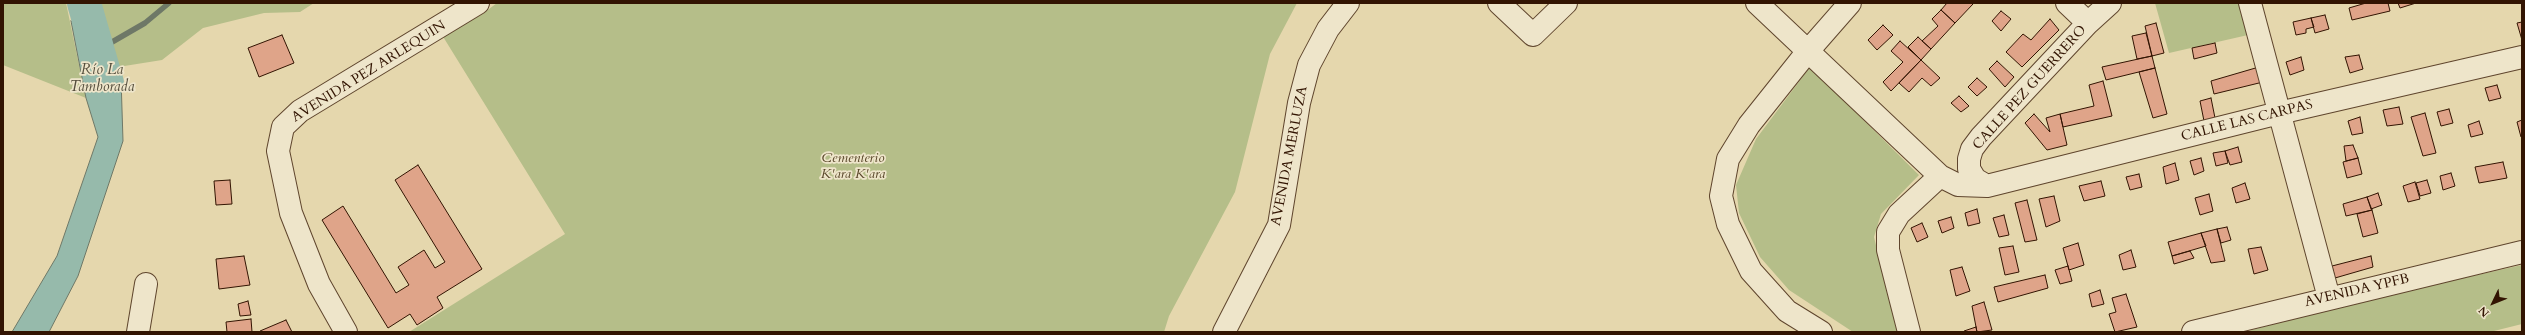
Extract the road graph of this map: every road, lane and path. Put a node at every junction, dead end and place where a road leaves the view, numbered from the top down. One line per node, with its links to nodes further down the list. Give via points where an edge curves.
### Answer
1 (478, 3): 20 (street, AVENIDA PEZ ARLEQUIN, via 300,111 283,127 278,151 291,213 319,284)
2 (1348, 3): 21 (street, AVENIDA MERLUZA, via 1328,29 1309,65 1299,102 1279,225)
3 (1499, 3): 4 (street, via 1533,35)
4 (1566, 3)
5 (1757, 3): 11 (street, CALLE LAS CARPAS)
6 (1850, 3): 11 (street)
7 (2067, 3): 10 (street)
8 (2110, 3): 10 (street, CALLE PEZ GUERRERO)
9 (2250, 3): 13 (street)
10 (2088, 23): 15 (street, CALLE PEZ GUERRERO, via 1972,149 1969,168)
11 (1808, 51): 14 (street, CALLE LAS CARPAS); 22 (street, via 1749,126 1728,159 1721,196 1728,224 1751,272 1787,311)
12 (2522, 57): 13 (street, CALLE LAS CARPAS)
13 (2279, 113): 15 (street, CALLE LAS CARPAS); 18 (street)
14 (1940, 176): 15 (street, CALLE LAS CARPAS, via 1958,185); 23 (street, via 1899,214 1888,232 1888,250)
15 (1981, 183)
16 (2522, 252): 18 (street, AVENIDA YPFB)
17 (146, 284): 19 (street)
18 (2329, 298): 24 (street, AVENIDA YPFB)
19 (138, 332)
20 (346, 332)
21 (1224, 332)
22 (1821, 332)
23 (1909, 332)
24 (2193, 332)

